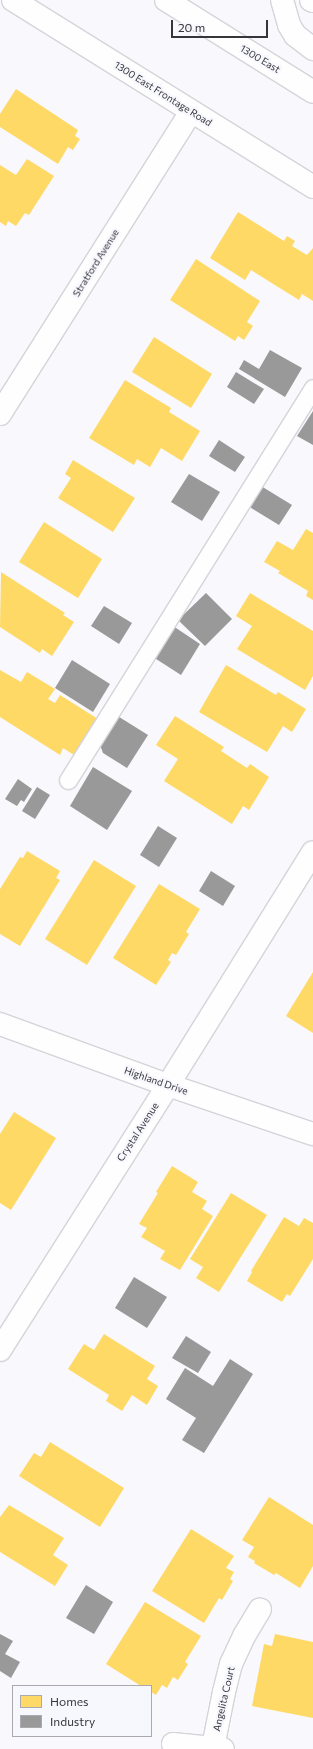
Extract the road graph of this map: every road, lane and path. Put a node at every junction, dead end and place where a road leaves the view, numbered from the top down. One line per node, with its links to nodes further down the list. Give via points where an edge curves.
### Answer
1 (13, 0): 6 (street, 1300 East Frontage Road)
2 (166, 0): 5 (street, 1300 East)
3 (282, 0): 4 (street, via 289,25 295,35)
4 (313, 49)
5 (313, 92)
6 (191, 112): 7 (street, 1300 East Frontage Road); 9 (street, Stratford Avenue)
7 (313, 188)
8 (313, 388): 10 (lane)
9 (0, 414)
10 (68, 780)
11 (313, 852): 13 (street, Crystal Avenue)
12 (0, 1024): 13 (street, Highland Drive)
13 (168, 1085): 14 (street, Highland Drive); 15 (street, Crystal Avenue)
14 (313, 1134)
15 (0, 1350)
16 (260, 1609): 18 (street, Angelita Court, via 231,1664 224,1692)
17 (173, 1744): 18 (street, Angelita Court)
18 (218, 1748)

